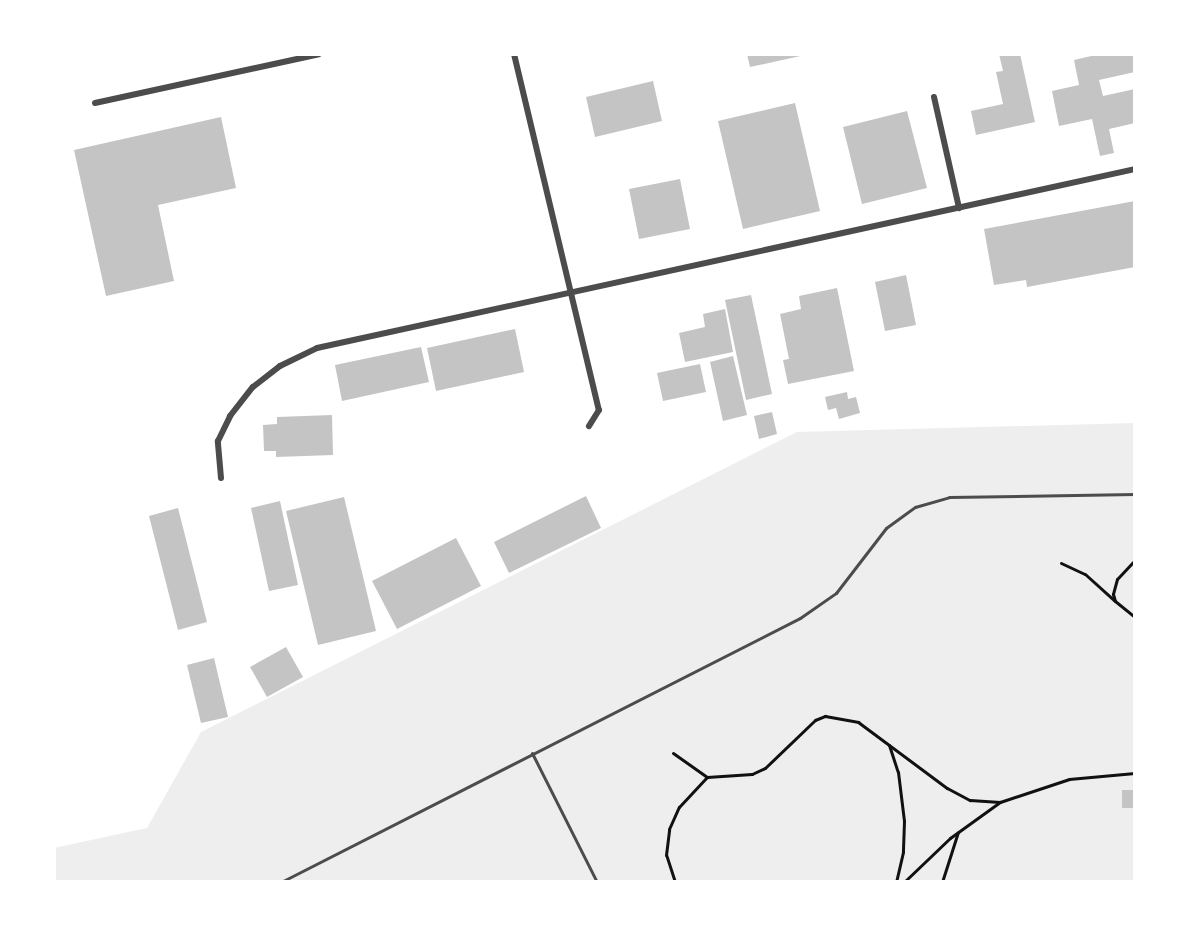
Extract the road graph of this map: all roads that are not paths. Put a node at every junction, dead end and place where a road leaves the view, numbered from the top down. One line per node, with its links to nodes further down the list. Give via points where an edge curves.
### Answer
1 (319, 54): 4 (street)
2 (514, 54): 7 (street)
3 (934, 97): 6 (street)
4 (95, 103)
5 (1135, 169): 6 (street)
6 (959, 208): 7 (street)
7 (573, 290): 8 (street, via 599,410); 9 (street, via 317,348 280,366 253,387 230,416 218,441)
8 (589, 426)
9 (221, 478)
10 (1135, 494): 11 (lane, via 949,497 915,507 886,528 848,581 813,611)
11 (532, 753): 12 (lane); 13 (lane)
12 (281, 882)
13 (597, 882)

